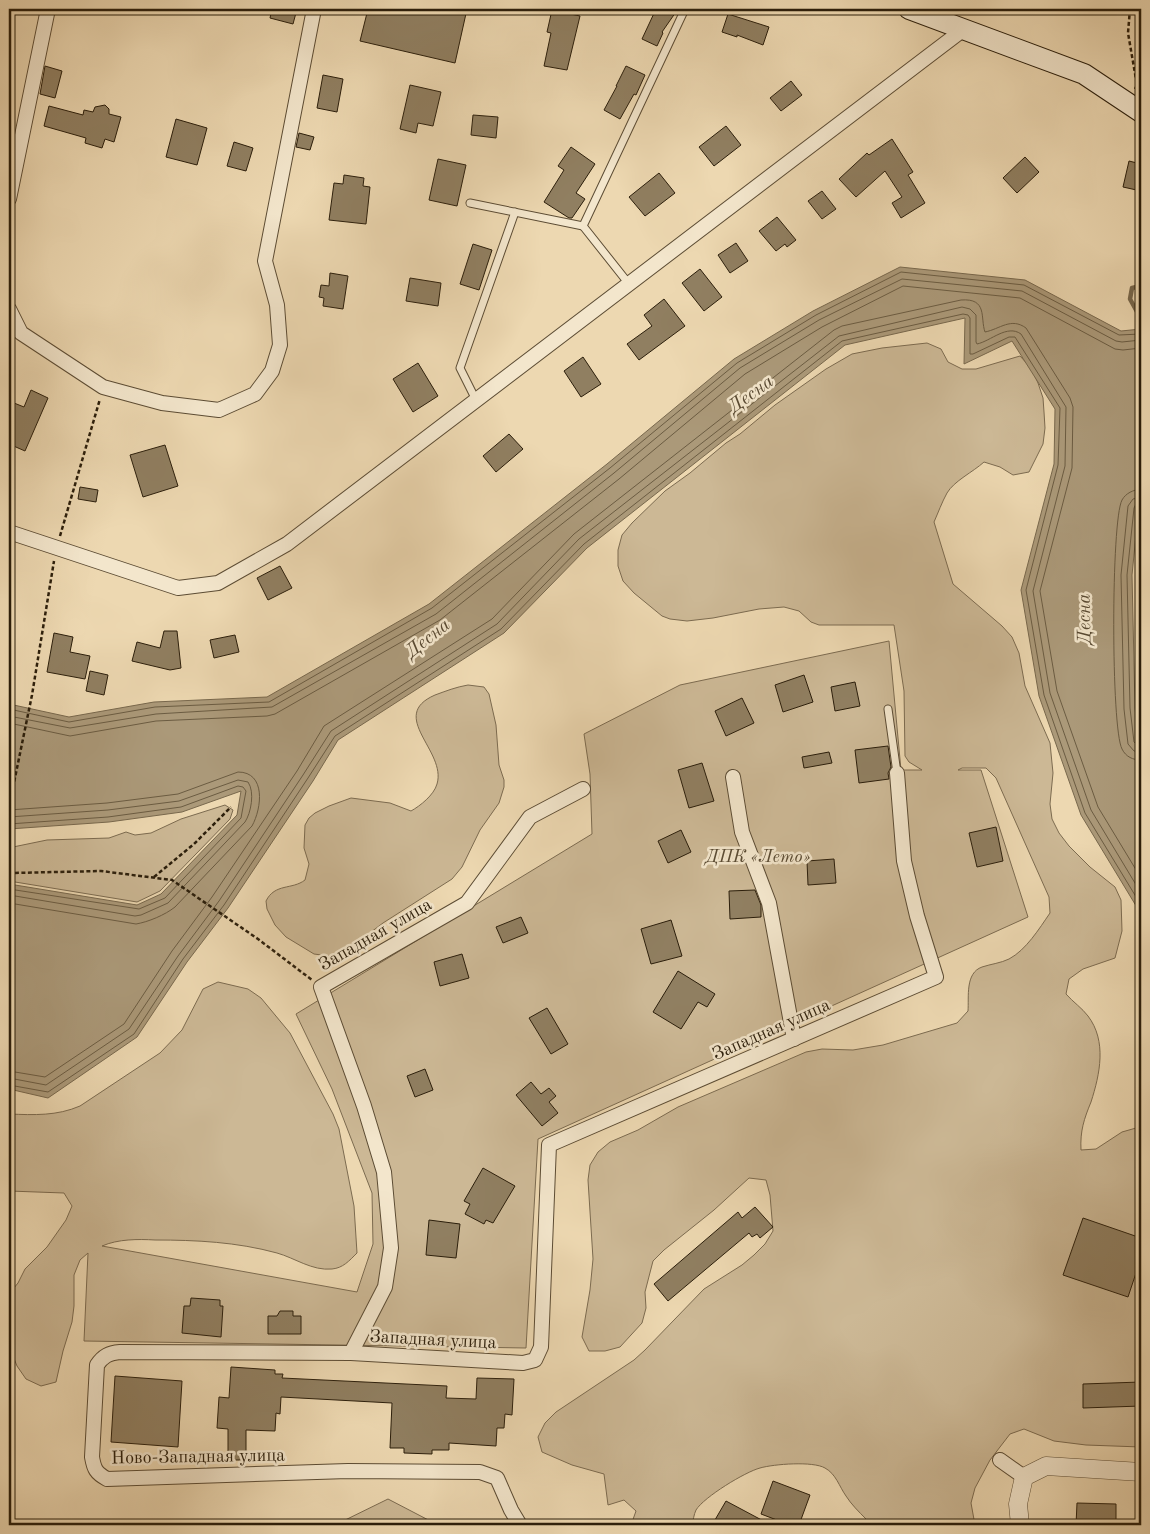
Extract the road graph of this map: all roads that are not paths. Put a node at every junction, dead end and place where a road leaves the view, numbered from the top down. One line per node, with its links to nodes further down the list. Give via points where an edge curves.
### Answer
1 (48, 9): 7 (street)
2 (314, 9): 12 (street, via 265,261 277,304 280,345 272,371 255,394 219,410 162,403 103,387 21,333)
3 (685, 9): 10 (lane)
4 (909, 9): 5 (main road)
5 (964, 29): 6 (main road, via 1084,74); 11 (street)
6 (1135, 108)
7 (9, 199)
8 (470, 203): 9 (lane)
9 (514, 212): 10 (lane); 13 (lane, via 460,368)
10 (583, 226): 11 (lane)
11 (629, 284): 13 (street)
12 (9, 309)
13 (476, 400): 14 (street, via 287,544 218,583 178,588)
14 (9, 532)
15 (888, 709): 16 (lane)
16 (897, 773): 19 (street, Западная улица, via 904,861 936,977)
17 (733, 777): 19 (street, via 742,832 768,903)
18 (584, 789): 20 (street, Западная улица, via 530,816 468,903 321,987 384,1172 391,1248 385,1287)
19 (794, 1039): 20 (street, Западная улица, via 549,1145 541,1347 535,1360 523,1363)
20 (351, 1353): 24 (street, Ново-Западная улица, via 109,1353 97,1365 93,1466 97,1474 107,1479 348,1470 480,1472 497,1478)
21 (1000, 1460): 23 (street)
22 (1141, 1472): 23 (street, via 1046,1466)
23 (1024, 1477): 25 (street, via 1018,1504)
24 (520, 1525)
25 (1020, 1525)

